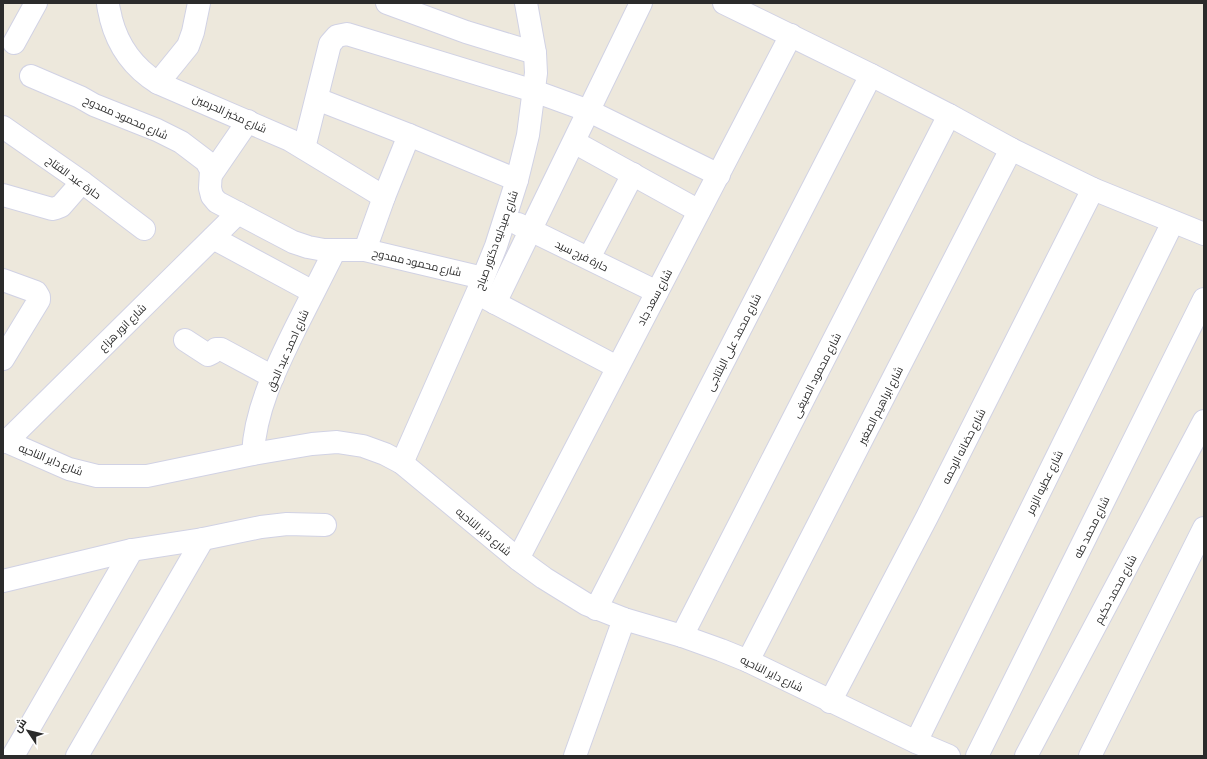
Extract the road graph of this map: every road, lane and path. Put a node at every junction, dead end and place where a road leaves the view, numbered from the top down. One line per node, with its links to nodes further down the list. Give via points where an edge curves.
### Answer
1 (35, 3): 9 (street)
2 (108, 3): 13 (street, شارع مخبز الحرمين, via 114,32 127,56 145,75)
3 (199, 3): 13 (street, via 194,32 188,46)
4 (387, 3): 10 (street, via 466,32)
5 (526, 3): 10 (street, شارع صيدليه دكتور صباح)
6 (641, 3): 16 (street)
7 (724, 3): 8 (street)
8 (791, 35): 11 (street); 26 (street, شارع سعد جاد)
9 (14, 43)
10 (535, 53): 14 (street, شارع صيدليه دكتور صباح)
11 (871, 75): 17 (street); 62 (street, شارع محمد على البلتاجى)
12 (31, 76): 25 (street, شارع محمود ممدوح, via 173,138 206,161)
13 (158, 83): 18 (street, شارع مخبز الحرمين)
14 (534, 91): 15 (street, via 347,34 337,36 330,44); 16 (street); 27 (street, شارع صيدليه دكتور صباح)
15 (317, 99): 20 (street); 22 (street)
16 (589, 111): 21 (street); 26 (street)
17 (949, 115): 23 (street); 64 (street, شارع محمود الصيغى)
18 (248, 121): 22 (street, شارع مخبز الحرمين); 25 (street)
19 (3, 127): 28 (street, حارة عبد الفتاح)
20 (409, 135): 27 (street); 31 (street)
21 (574, 142): 24 (street); 37 (street)
22 (304, 148): 31 (street, شارع مخبز الحرمين)
23 (1011, 149): 29 (street); 65 (street, شارع ابراهيم الصغير)
24 (632, 174): 32 (street); 42 (street)
25 (211, 175): 33 (street, شارع محمود ممدوح, via 212,196 217,202)
26 (719, 175): 32 (street, شارع سعد جاد)
27 (518, 180): 34 (street, شارع صيدليه دكتور صباح)
28 (82, 182): 30 (street, via 64,203 56,208); 36 (street, حارة عبد الفتاح)
29 (1093, 188): 35 (street); 66 (street, شارع حضانه الرحمه, via 927,517)
30 (3, 195)
31 (384, 197): 41 (street)
32 (699, 211): 46 (street, شارع سعد جاد)
33 (238, 213): 39 (street, شارع انور هزاع); 40 (street, شارع محمود ممدوح, via 293,242 324,250)
34 (506, 218): 37 (street, حارة فرج سيد); 45 (street, شارع صيدليه دكتور صباح)
35 (1173, 222): 38 (street); 67 (street, شارع عطيه الزمر)
36 (144, 229)
37 (531, 230): 42 (street, حارة فرج سيد); 45 (street)
38 (1204, 234)
39 (213, 238): 44 (street); 53 (street, شارع انور هزاع)
40 (335, 250): 41 (street, شارع محمود ممدوح); 44 (street, شارع احمد عبد الحق)
41 (365, 250): 45 (street, شارع محمود ممدوح)
42 (589, 258): 46 (street, حارة فرج سيد)
43 (3, 280): 49 (street, via 33,290 39,300)
44 (313, 292): 51 (street, شارع احمد عبد الحق)
45 (485, 292): 50 (street, شارع محمود ممدوح); 55 (street, شارع صيدليه دكتور صباح)
46 (657, 292): 50 (street, شارع سعد جاد)
47 (1204, 299): 72 (street, شارع محمد طه)
48 (185, 340): 51 (street, via 208,355 216,349 221,349)
49 (3, 359)
50 (618, 368): 60 (street, شارع سعد جاد)
51 (273, 377): 54 (street, شارع احمد عبد الحق, via 256,427)
52 (1204, 421): 73 (street, شارع محمد حكيم)
53 (5, 441): 54 (street, شارع داير الناحيه, via 69,469 97,476 148,476)
54 (253, 454): 55 (street, شارع داير الناحيه, via 337,442 363,446)
55 (402, 463): 60 (street, شارع داير الناحيه)
56 (325, 525): 58 (street, via 287,524)
57 (1204, 528): 74 (street)
58 (203, 539): 59 (street); 69 (street)
59 (132, 550): 61 (street); 68 (street)
60 (518, 559): 62 (street, شارع داير الناحيه, via 570,595)
61 (5, 584)
62 (596, 609): 63 (street, شارع داير الناحيه)
63 (624, 619): 64 (street, شارع داير الناحيه); 70 (street)
64 (682, 636): 65 (street, شارع داير الناحيه)
65 (748, 661): 66 (street, شارع داير الناحيه)
66 (830, 702): 67 (street, شارع داير الناحيه)
67 (916, 742): 71 (street, شارع داير الناحيه)
68 (13, 756)
69 (78, 756)
70 (575, 756)
71 (949, 756)
72 (978, 756)
73 (1026, 756)
74 (1090, 756)

